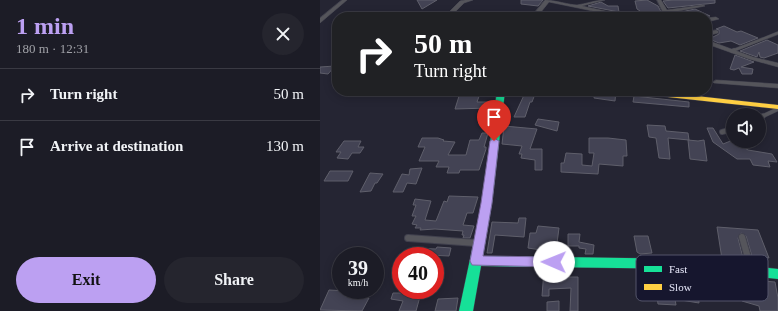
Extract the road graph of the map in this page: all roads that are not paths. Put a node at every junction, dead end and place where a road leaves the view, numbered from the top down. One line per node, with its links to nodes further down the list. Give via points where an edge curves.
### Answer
1 (345, 0): 15 (street)
2 (471, 0): 8 (street, via 462,2)
3 (547, 0): 6 (street); 9 (street)
4 (603, 0): 6 (street)
5 (659, 0): 11 (street)
6 (576, 3): 10 (street)
7 (703, 6): 12 (street)
8 (452, 12)
9 (538, 12)
10 (611, 12)
11 (665, 12)
12 (675, 12)
13 (712, 19): 14 (street)
14 (716, 19)
15 (320, 21)
16 (716, 32): 17 (street)
17 (712, 33)
18 (778, 33): 20 (lane)
19 (712, 44): 20 (street)
20 (732, 51): 21 (street)
21 (778, 65)
22 (716, 82): 23 (street)
23 (778, 86)
24 (500, 96): 32 (street)
25 (674, 96): 26 (street)
26 (778, 108): 27 (lane)
27 (766, 114)
28 (726, 131): 29 (lane)
29 (722, 132)
30 (742, 237): 33 (lane)
31 (408, 238): 32 (lane)
32 (480, 243): 34 (street)
33 (747, 255)
34 (476, 261): 35 (street); 38 (street)
35 (636, 263)
36 (768, 273): 37 (street)
37 (778, 274)
38 (466, 311)

